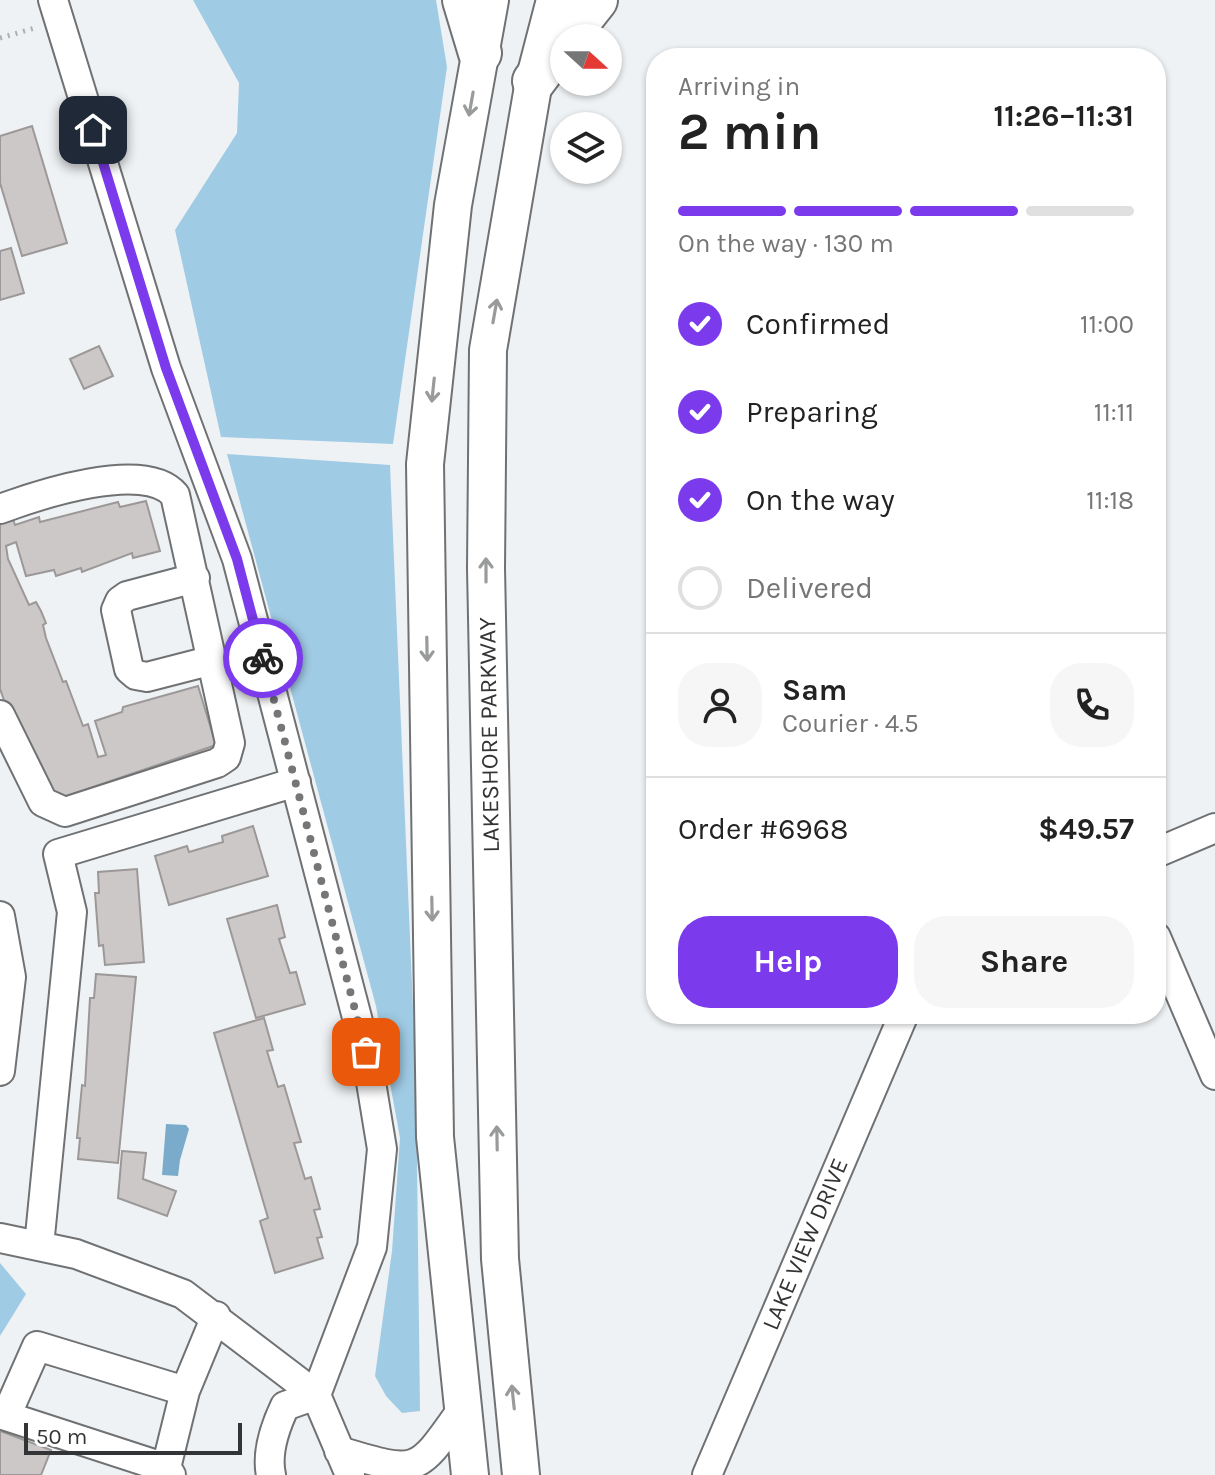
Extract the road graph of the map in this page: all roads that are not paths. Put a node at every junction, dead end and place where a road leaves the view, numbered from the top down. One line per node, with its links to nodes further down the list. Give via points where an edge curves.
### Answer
1 (53, 0): 12 (street, via 166,368 237,559)
2 (464, 0): 7 (highway)
3 (490, 0): 7 (main road)
4 (555, 0): 9 (main road, LAKESHORE PARKWAY)
5 (596, 0): 6 (highway)
6 (577, 24)
7 (480, 53): 29 (main road, one-way to 29, via 453,205 425,464 435,1137)
8 (550, 60): 9 (highway)
9 (534, 81): 34 (main road, LAKESHORE PARKWAY, one-way to 9, via 500,1259 486,568 488,350)
10 (0, 509): 11 (street, via 90,482 154,481 175,495)
11 (195, 578): 13 (street); 14 (street, via 127,596 116,610 129,669 136,675 147,677)
12 (251, 612): 13 (street); 16 (street)
13 (205, 621): 14 (street)
14 (213, 660): 15 (street, via 230,743 226,757 65,812 43,802)
15 (0, 715)
16 (296, 782): 25 (street, via 58,854 72,912); 28 (street, via 366,1052 382,1149 372,1247)
17 (1215, 828): 18 (street)
18 (1166, 849)
19 (0, 916): 22 (street, via 11,977)
20 (1166, 960): 23 (street)
21 (900, 1024): 35 (street, LAKE VIEW DRIVE)
22 (0, 1071)
23 (1215, 1075)
24 (0, 1238): 25 (street)
25 (39, 1246): 26 (street, via 76,1254 183,1294)
26 (216, 1316): 27 (street); 28 (street)
27 (185, 1391): 31 (street); 31 (street, via 37,1346 6,1416)
28 (316, 1395): 30 (street); 32 (street, via 285,1406 273,1439)
29 (463, 1408): 30 (street, via 427,1461 409,1471); 33 (main road)
30 (344, 1463)
31 (169, 1472)
32 (271, 1475)
33 (470, 1475)
34 (521, 1475)
35 (707, 1475)

